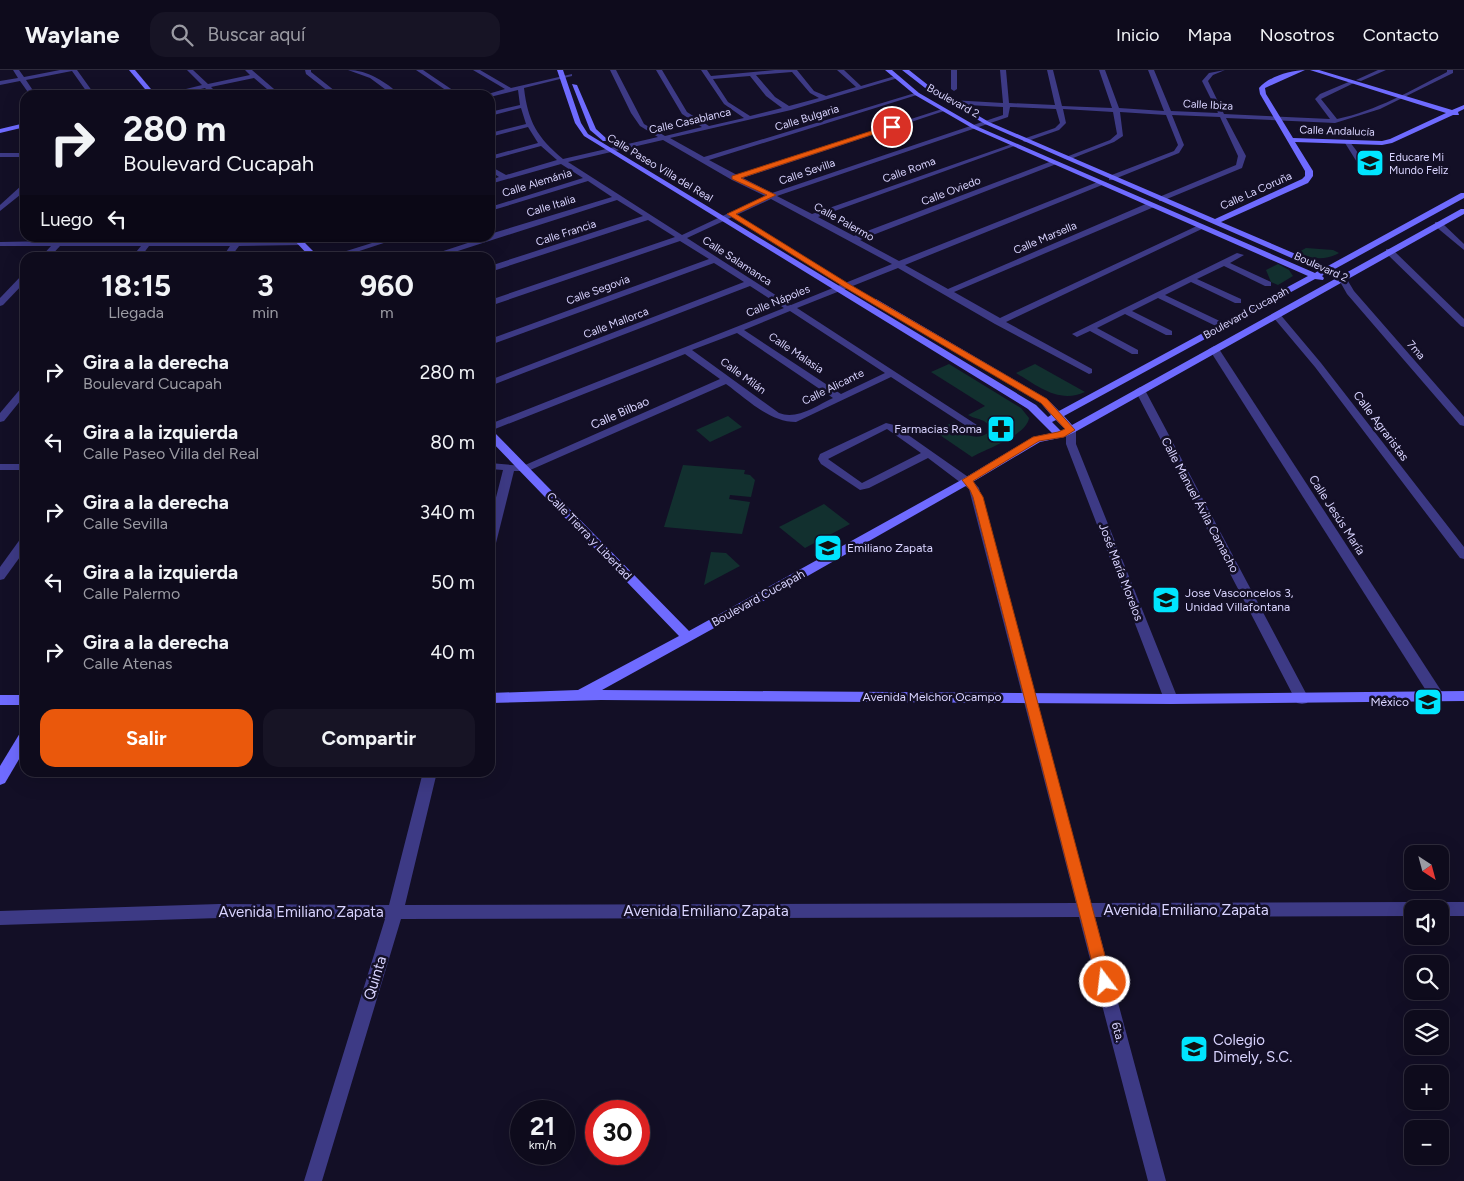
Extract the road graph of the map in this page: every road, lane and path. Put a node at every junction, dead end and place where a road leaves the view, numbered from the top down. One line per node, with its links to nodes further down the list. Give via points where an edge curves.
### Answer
1 (16, 70): 33 (street)
2 (72, 70): 33 (street); 41 (street)
3 (132, 70): 42 (street)
4 (190, 70): 36 (street)
5 (248, 70): 30 (street)
6 (308, 70): 46 (street)
7 (351, 70): 47 (street, via 372,77)
8 (419, 70): 48 (street)
9 (476, 70): 49 (street)
10 (613, 70): 76 (street, Calle Palermo, via 642,125)
11 (659, 70): 73 (street, via 684,113)
12 (704, 70): 31 (street)
13 (794, 70): 29 (street); 53 (street, via 812,92)
14 (840, 70): 38 (street)
15 (888, 70): 32 (street, Boulevard 2)
16 (905, 70): 54 (street, Boulevard 2)
17 (954, 70): 39 (street)
18 (1003, 70): 55 (street)
19 (1050, 70): 58 (street)
20 (1102, 70): 60 (street)
21 (1151, 70): 63 (street)
22 (1222, 70): 64 (street, via 1211,74 1205,81)
23 (1302, 70): 66 (street, Calle La Coruña, via 1262,88)
24 (1313, 70): 34 (street)
25 (1327, 70): 34 (street)
26 (1383, 70): 34 (street)
27 (1450, 70): 52 (street, Calle Ibiza, via 1450,73)
28 (565, 73): 37 (street); 82 (street, Calle Paseo Villa del Real, via 593,130); 83 (street, Calle Paseo Villa del Real, via 578,122 586,135)
29 (752, 74): 31 (street); 57 (street, via 769,96)
30 (255, 76): 36 (street); 45 (street)
31 (709, 78): 67 (street, via 726,103)
32 (895, 78): 38 (street, Calle Casablanca); 51 (street, Boulevard 2)
33 (22, 79): 35 (street); 40 (street)
34 (1356, 81): 52 (street); 68 (street, via 1318,99)
35 (0, 83)
36 (206, 86): 43 (street); 44 (street)
37 (522, 88): 49 (street); 56 (street, Calle Salamanca)
38 (859, 88): 53 (street, Calle Casablanca)
39 (954, 89)
40 (30, 90)
41 (88, 90)
42 (149, 90)
43 (188, 90)
44 (210, 90)
45 (272, 90)
46 (330, 90)
47 (390, 90)
48 (449, 90)
49 (510, 90): 50 (street)
50 (495, 94)
51 (917, 94): 59 (street, Boulevard 2); 88 (street, Calle Bulgaria)
52 (1403, 95): 61 (street); 68 (street, Calle Ibiza, via 1350,118)
53 (826, 98): 57 (street, Calle Casablanca)
54 (951, 102): 55 (street, Calle Ibiza); 69 (street, Boulevard 2)
55 (1007, 105): 58 (street, Calle Ibiza); 69 (street, Calle Sevilla, via 1006,116)
56 (522, 106): 62 (street); 70 (street, Calle Salamanca)
57 (789, 108): 67 (street, Calle Casablanca)
58 (1060, 108): 60 (street, Calle Ibiza); 77 (street, via 1062,126)
59 (944, 110): 72 (street, Boulevard 2); 95 (street)
60 (1116, 110): 63 (street, Calle Ibiza); 87 (street, via 1119,138)
61 (1460, 110): 65 (street); 79 (street, Calle Andalucía, via 1392,141)
62 (495, 113)
63 (1168, 113): 64 (street, Calle Ibiza); 96 (street, via 1181,145 1177,152)
64 (1224, 116): 66 (street, Calle Ibiza); 103 (street, via 1242,156 1239,166)
65 (1464, 116)
66 (1277, 118): 68 (street, Calle Ibiza); 78 (street, Calle La Coruña)
67 (750, 119): 73 (street, Calle Casablanca)
68 (1334, 121)
69 (987, 122): 72 (street, Calle Sevilla); 77 (street, Boulevard 2)
70 (529, 125): 75 (street); 80 (street, Calle Salamanca)
71 (20, 127): 74 (street)
72 (974, 127): 81 (street, Boulevard 2); 100 (street, Calle Sevilla)
73 (708, 128): 76 (street, Calle Casablanca)
74 (0, 131)
75 (495, 134)
76 (665, 138): 82 (street, Calle Casablanca); 88 (street, Calle Palermo)
77 (1024, 140): 87 (street, Boulevard 2)
78 (1291, 140): 79 (street, Calle Andalucía); 112 (street, Calle La Coruña, via 1309,171 1305,181)
79 (1348, 143): 91 (street)
80 (541, 144): 86 (street); 89 (street, Calle Salamanca)
81 (1014, 145): 90 (street, Boulevard 2); 110 (street, Calle Roma)
82 (620, 149): 83 (street, Calle Casablanca); 108 (street, Calle Paseo Villa del Real)
83 (609, 151): 89 (street, Calle Casablanca); 108 (street, Calle Paseo Villa del Real)
84 (0, 155): 85 (street)
85 (20, 155)
86 (495, 157)
87 (1068, 158): 96 (street, Boulevard 2)
88 (702, 160): 95 (street, Calle Palermo)
89 (562, 161): 93 (street, Calle Casablanca); 94 (street, Calle Salamanca)
90 (1055, 163): 98 (street, Boulevard 2); 117 (street, Calle Oviedo)
91 (1363, 166)
92 (495, 171): 93 (street)
93 (505, 178): 97 (street, Calle Casablanca)
94 (590, 178): 102 (street, Calle Salamanca); 105 (street, Calle Alemánia)
95 (735, 178): 100 (street, Calle Palermo)
96 (1112, 178): 103 (street, Boulevard 2)
97 (495, 181)
98 (1102, 183): 104 (street, Boulevard 2); 136 (street, Calle Nápoles)
99 (20, 191): 106 (street)
100 (773, 195): 108 (street, Calle Sevilla); 110 (street, Calle Palermo)
101 (1464, 195): 111 (street, Boulevard Cucapah)
102 (619, 197): 109 (street, Calle Salamanca); 115 (street, Calle Italia)
103 (1162, 199): 112 (street, Boulevard 2)
104 (1152, 205): 114 (street, Boulevard 2); 148 (street, Calle Marsella)
105 (495, 207)
106 (0, 209)
107 (1464, 210): 113 (street, Boulevard Cucapah)
108 (727, 216): 116 (street, Calle Sevilla); 146 (street, Calle Paseo Villa del Real); 147 (street, Calle Paseo Villa del Real)
109 (648, 217): 116 (street, Calle Salamanca); 137 (street, Calle Francia)
110 (812, 217): 117 (street, Calle Palermo)
111 (1414, 221): 125 (street, via 1413,231); 138 (street, Boulevard Cucapah)
112 (1214, 222): 138 (street, Boulevard 2)
113 (1438, 224): 125 (street, Boulevard Cucapah); 126 (street)
114 (1202, 227): 139 (street, Boulevard 2); 157 (street)
115 (495, 235)
116 (681, 238): 134 (street, Calle Salamanca); 151 (street, Calle Sevilla)
117 (854, 239): 136 (street, Calle Palermo)
118 (41, 242): 124 (street)
119 (60, 242): 128 (street)
120 (148, 242): 129 (street)
121 (301, 242): 130 (street)
122 (382, 242): 131 (street)
123 (475, 242): 132 (street, Calle Italia)
124 (0, 244)
125 (1401, 244): 127 (street, Boulevard Cucapah)
126 (1464, 248)
127 (1389, 251): 140 (street, Boulevard Cucapah); 158 (street)
128 (50, 252)
129 (140, 252)
130 (310, 252)
131 (348, 252)
132 (444, 252)
133 (1240, 255): 135 (street)
134 (714, 260): 143 (street, Calle Salamanca); 164 (street, Calle Segovia)
135 (1224, 263): 141 (street); 144 (street)
136 (897, 265): 146 (street, Calle Nápoles); 148 (street, Calle Palermo)
137 (495, 267)
138 (1325, 269): 139 (street, Boulevard Cucapah); 140 (street, Boulevard 2)
139 (1314, 275): 145 (street, Boulevard 2); 159 (street, Boulevard Cucapah)
140 (1342, 278): 145 (street, Boulevard Cucapah); 149 (street, Boulevard 2)
141 (1191, 279): 150 (street); 152 (street)
142 (20, 282): 153 (street)
143 (750, 283): 154 (street, Calle Salamanca); 171 (street, Calle Mallorca)
144 (1268, 284)
145 (1331, 284): 149 (street, Boulevard 2); 156 (street, Boulevard Cucapah)
146 (847, 285): 147 (street, Calle Nápoles); 177 (street, Calle Paseo Villa del Real, via 1044,401)
147 (838, 289): 154 (street, Calle Nápoles); 180 (street, Calle Paseo Villa del Real, via 1032,407)
148 (948, 292): 157 (street, Calle Palermo)
149 (1350, 292): 175 (street, 7ma)
150 (1158, 295): 155 (street); 159 (street)
151 (495, 301)
152 (1238, 301)
153 (0, 303)
154 (790, 309): 161 (street, Calle Nápoles); 169 (street, Calle Salamanca)
155 (1126, 311): 160 (street); 162 (street)
156 (1276, 315): 165 (street, Boulevard Cucapah); 198 (street, Calle Agraristas)
157 (998, 322): 168 (street, Calle Palermo)
158 (1464, 324)
159 (1223, 326): 177 (street, Boulevard Cucapah)
160 (1090, 328): 163 (street); 167 (street)
161 (739, 330): 166 (street, Calle Nápoles); 174 (street, Calle Malasia)
162 (1169, 333)
163 (1077, 334)
164 (495, 340)
165 (1214, 348): 172 (street, Boulevard Cucapah); 202 (street, Calle Jesús María)
166 (687, 351): 170 (street, Calle Milán); 182 (street, Calle Nápoles)
167 (1135, 352)
168 (1089, 371)
169 (890, 374): 174 (street, Calle Alicante); 183 (street, Calle Salamanca)
170 (726, 380): 179 (street, Calle Milán); 194 (street, Calle Bilbao)
171 (495, 382)
172 (1140, 390): 184 (street, Boulevard Cucapah); 206 (street, Calle Manuel Ávila Camacho)
173 (20, 395): 178 (street)
174 (840, 398): 179 (street, Calle Alicante, via 796,419)
175 (1450, 408): 176 (street); 181 (street, 7ma)
176 (1464, 408)
177 (1058, 415): 180 (street, Boulevard Cucapah); 184 (street, Calle Paseo Villa del Real)
178 (0, 419)
179 (785, 419)
180 (1048, 421): 185 (street, Calle Paseo Villa del Real); 187 (street, Boulevard Cucapah)
181 (1464, 423)
182 (495, 426)
183 (975, 427)
184 (1071, 430): 185 (street, Boulevard Cucapah); 188 (street, José María Morelos)
185 (1060, 435): 187 (street, Boulevard Cucapah); 188 (street, José María Morelos)
186 (495, 439): 194 (street, Calle Tierra y Libertad)
187 (1036, 439): 195 (street, Boulevard Cucapah)
188 (1071, 444): 209 (street, José María Morelos)
189 (928, 454): 189 (street, via 860,487 823,459 886,426); 195 (street)
190 (0, 467): 191 (street)
191 (20, 467)
192 (495, 467): 193 (street)
193 (509, 469): 194 (street); 196 (street)
194 (524, 469): 200 (street, Calle Tierra y Libertad)
195 (967, 480): 200 (street, Boulevard Cucapah); 205 (street, 6ta., via 978,497)
196 (495, 523)
197 (20, 548): 199 (street)
198 (1464, 555)
199 (0, 576)
200 (688, 638): 201 (street, Boulevard Cucapah)
201 (582, 695): 204 (street, Avenida Melchor Ocampo); 205 (street, Avenida Melchor Ocampo)
202 (1437, 696): 203 (street, Avenida Melchor Ocampo); 206 (street, Avenida Melchor Ocampo)
203 (1464, 696)
204 (495, 698)
205 (1029, 698): 209 (street, Avenida Melchor Ocampo); 216 (street, 6ta.)
206 (1302, 699): 209 (street, Avenida Melchor Ocampo)
207 (0, 700): 208 (street)
208 (20, 700)
209 (1171, 700)
210 (20, 745): 212 (street)
211 (429, 777): 217 (street, Quinta)
212 (0, 779)
213 (1404, 909): 216 (street, Avenida Emiliano Zapata)
214 (1449, 909): 215 (street)
215 (1464, 909)
216 (1086, 910): 217 (street, Avenida Emiliano Zapata); 220 (street, 6ta.)
217 (396, 912): 218 (street, Avenida Emiliano Zapata, via 219,911); 219 (street, Quinta)
218 (0, 918)
219 (313, 1181)
220 (1157, 1181)

